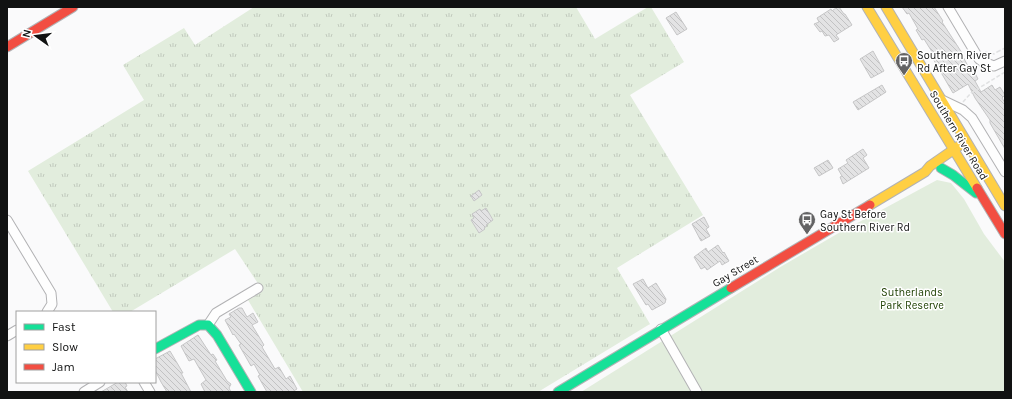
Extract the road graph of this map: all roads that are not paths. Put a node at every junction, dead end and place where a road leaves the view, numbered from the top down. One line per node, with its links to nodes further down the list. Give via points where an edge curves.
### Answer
1 (73, 7): 5 (main road)
2 (867, 7): 9 (main road, Southern River Road)
3 (886, 7): 7 (main road, Southern River Road)
4 (948, 7): 6 (street, via 979,59 994,66)
5 (7, 47)
6 (1005, 61)
7 (942, 100): 8 (main road, Southern River Road); 14 (street, Southern River Road, via 963,110 972,118)
8 (966, 141): 9 (main road, Gay Street); 10 (main road, Southern River Road)
9 (954, 150): 11 (main road, Southern River Road); 13 (main road, Gay Street)
10 (972, 151): 11 (main road, Gay Street); 16 (main road, Southern River Road)
11 (959, 158): 12 (main road, Gay Street); 15 (main road, Southern River Road)
12 (941, 168): 13 (main road, Gay Street); 15 (main road)
13 (925, 172): 22 (main road, Gay Street)
14 (1005, 172)
15 (983, 198): 18 (main road, Southern River Road)
16 (1005, 206)
17 (9, 226): 20 (street, via 51,293 52,304)
18 (1005, 234)
19 (258, 288): 21 (street, via 216,313)
20 (48, 311)
21 (208, 325): 25 (main road, via 199,325); 30 (main road, via 217,335)
22 (661, 329): 31 (main road, Gay Street); 32 (street)
23 (16, 331): 24 (street)
24 (7, 336)
25 (156, 348)
26 (98, 383): 28 (street)
27 (145, 383): 29 (street)
28 (84, 392)
29 (150, 392)
30 (251, 392)
31 (558, 392)
32 (697, 392)

